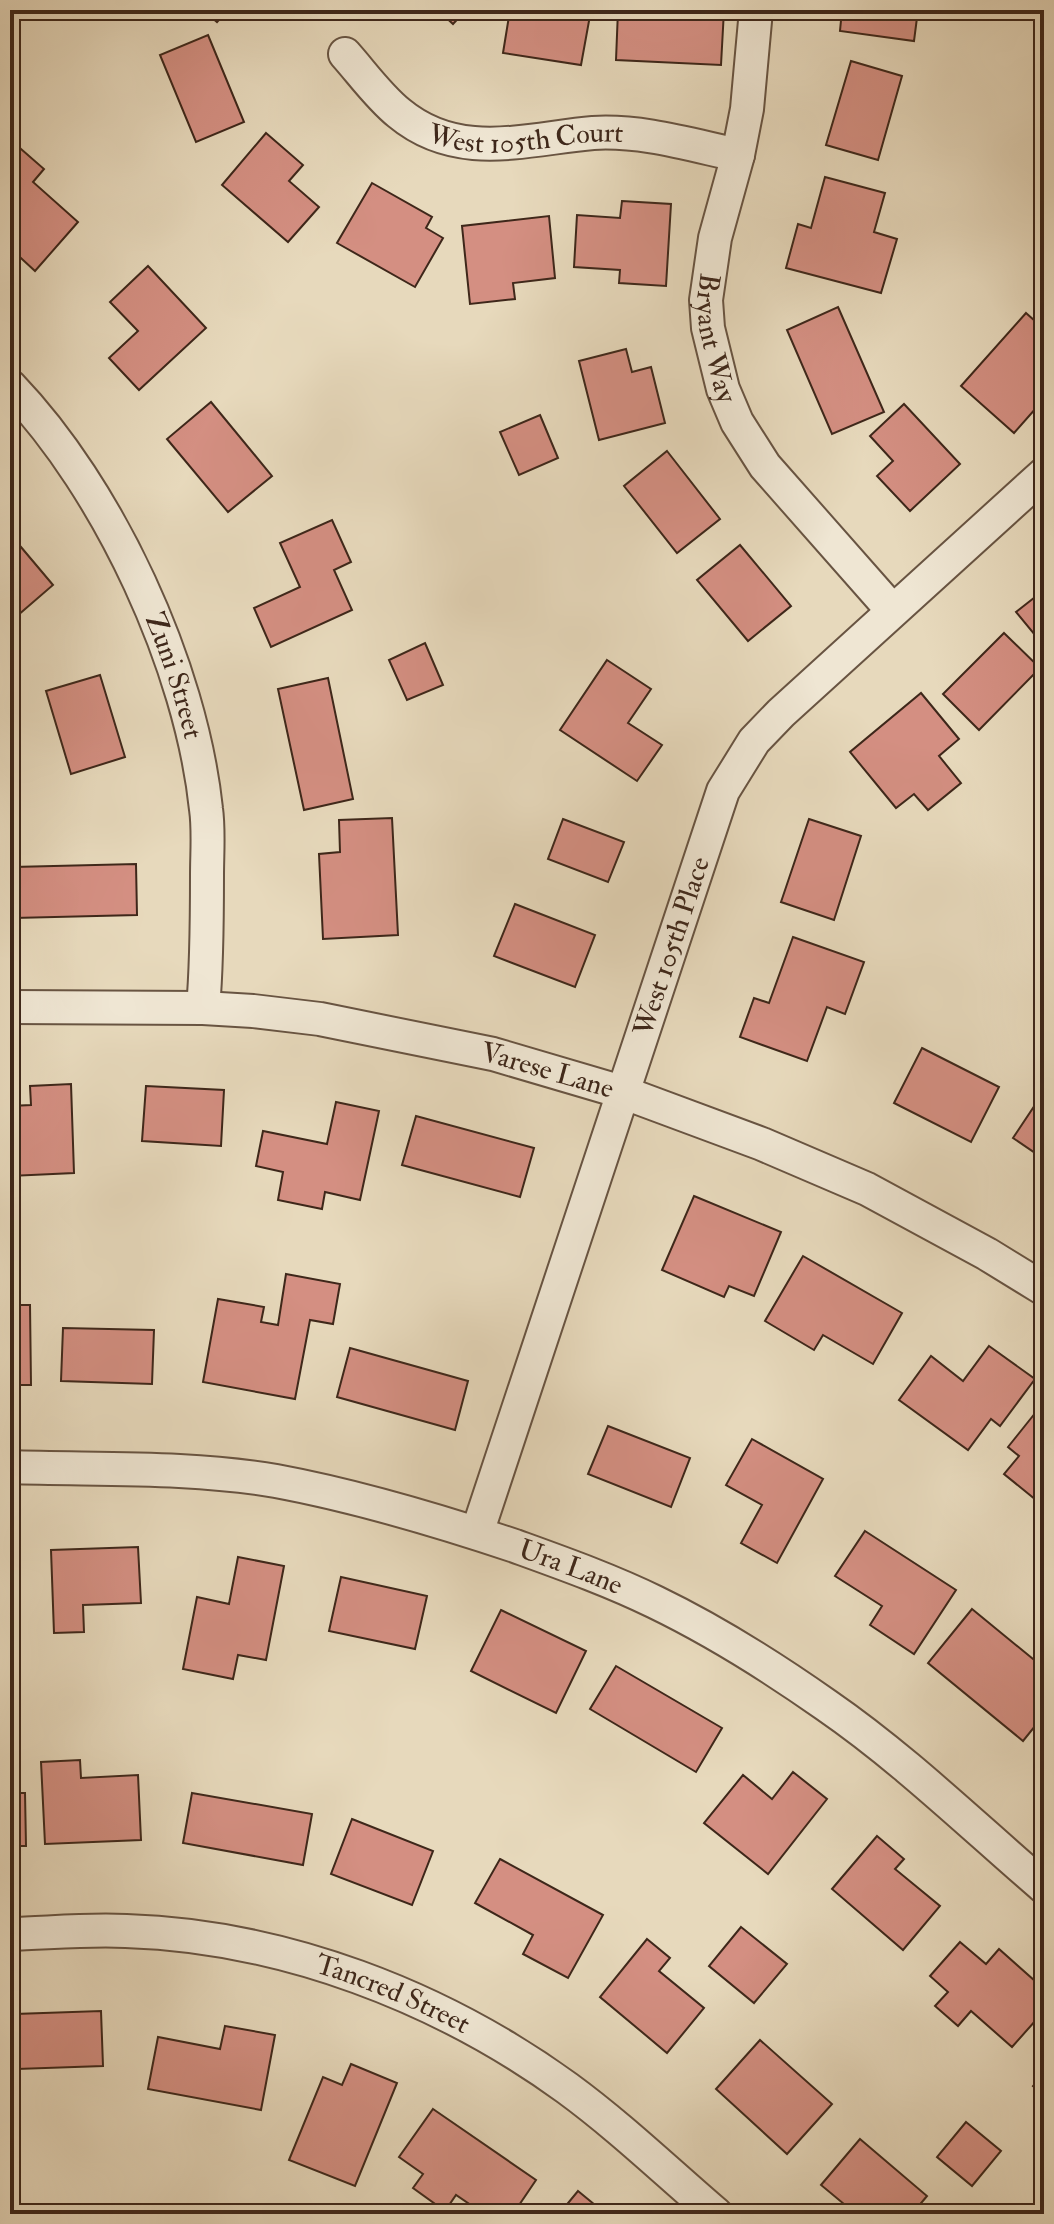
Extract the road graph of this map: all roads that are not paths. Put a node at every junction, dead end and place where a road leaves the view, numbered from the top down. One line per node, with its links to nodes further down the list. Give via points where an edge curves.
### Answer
1 (756, 10): 3 (street, Bryant Way)
2 (345, 54): 3 (street, West 105th Court, via 398,112 457,141 646,135)
3 (738, 155): 6 (street, Bryant Way, via 715,238 706,300 723,389 765,466)
4 (10, 386): 8 (street, Zuni Street, via 69,455 123,548 182,698 206,809)
5 (1044, 474): 6 (street, West 105th Place)
6 (892, 610): 9 (street, West 105th Place, via 763,731 723,791)
7 (10, 1007): 8 (street, Varese Lane)
8 (203, 1008): 9 (street, Varese Lane, via 334,1022 493,1054)
9 (622, 1092): 10 (street, Varese Lane, via 867,1189); 12 (street, West 105th Place)
10 (1044, 1289)
11 (10, 1467): 12 (street, Ura Lane, via 201,1473 275,1481)
12 (477, 1533): 13 (street, Ura Lane, via 653,1601 725,1639 828,1706)
13 (1044, 1887)
14 (10, 1934): 15 (street, Tancred Street, via 125,1931 215,1939 286,1954 365,1980 436,2009 529,2062 568,2088)
15 (716, 2214)

